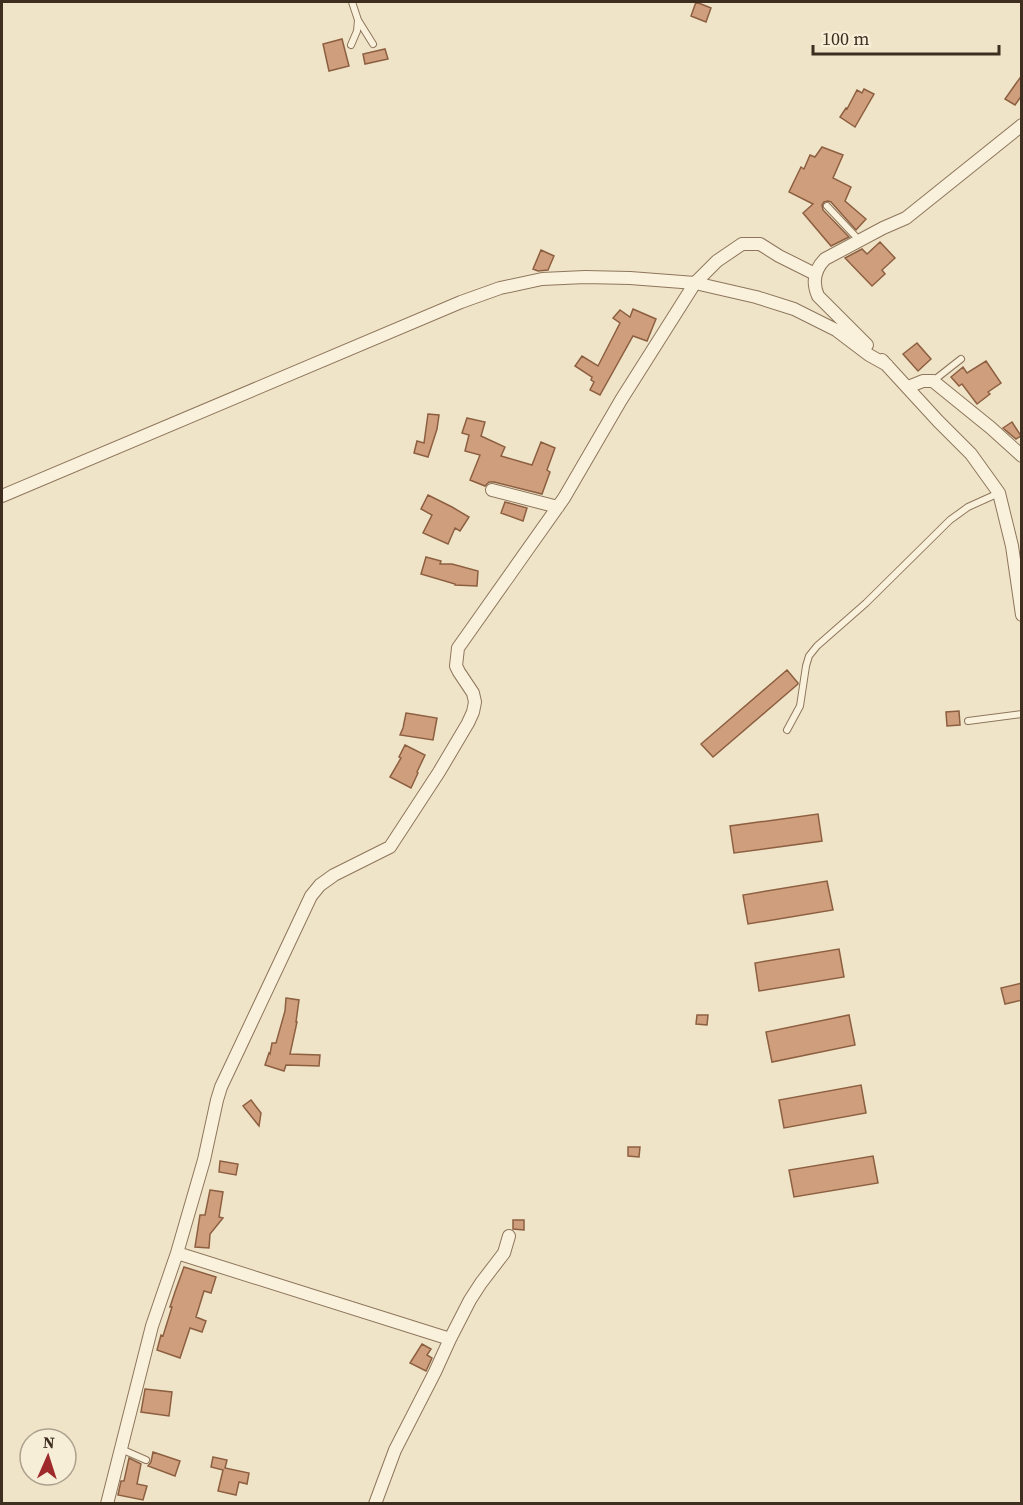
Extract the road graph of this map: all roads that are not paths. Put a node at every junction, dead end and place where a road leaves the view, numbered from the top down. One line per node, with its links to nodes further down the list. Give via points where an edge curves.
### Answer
1 (352, 2): 2 (lane)
2 (358, 20): 3 (lane); 4 (lane)
3 (374, 44)
4 (351, 45)
5 (1022, 124): 7 (street, via 906,218)
6 (827, 206): 7 (lane)
7 (859, 240): 8 (street, via 825,259)
8 (815, 274): 9 (street, via 760,243 742,244); 11 (street, via 818,296)
9 (695, 283): 11 (street, via 794,309 836,330); 17 (street, via 585,277 542,279 500,288); 18 (street)
10 (961, 359): 12 (lane)
11 (887, 365): 13 (street)
12 (933, 381): 13 (street); 14 (street)
13 (908, 387): 16 (street, via 971,454)
14 (1022, 456)
15 (492, 490): 18 (street)
16 (999, 493): 19 (street); 22 (lane, via 950,520 817,646 809,656 800,706)
17 (2, 496)
18 (558, 507): 24 (street, via 458,648 456,666 475,702 468,723 439,772 390,847 334,876 311,897 221,1087)
19 (1022, 615)
20 (1022, 714): 21 (lane)
21 (968, 721)
22 (788, 730)
23 (509, 1236): 25 (street, via 504,1253 481,1282)
24 (177, 1253): 25 (street); 26 (street, via 152,1326)
25 (450, 1339): 29 (street, via 395,1450)
26 (121, 1449): 27 (lane); 28 (street)
27 (147, 1460)
28 (107, 1503)
29 (375, 1503)

